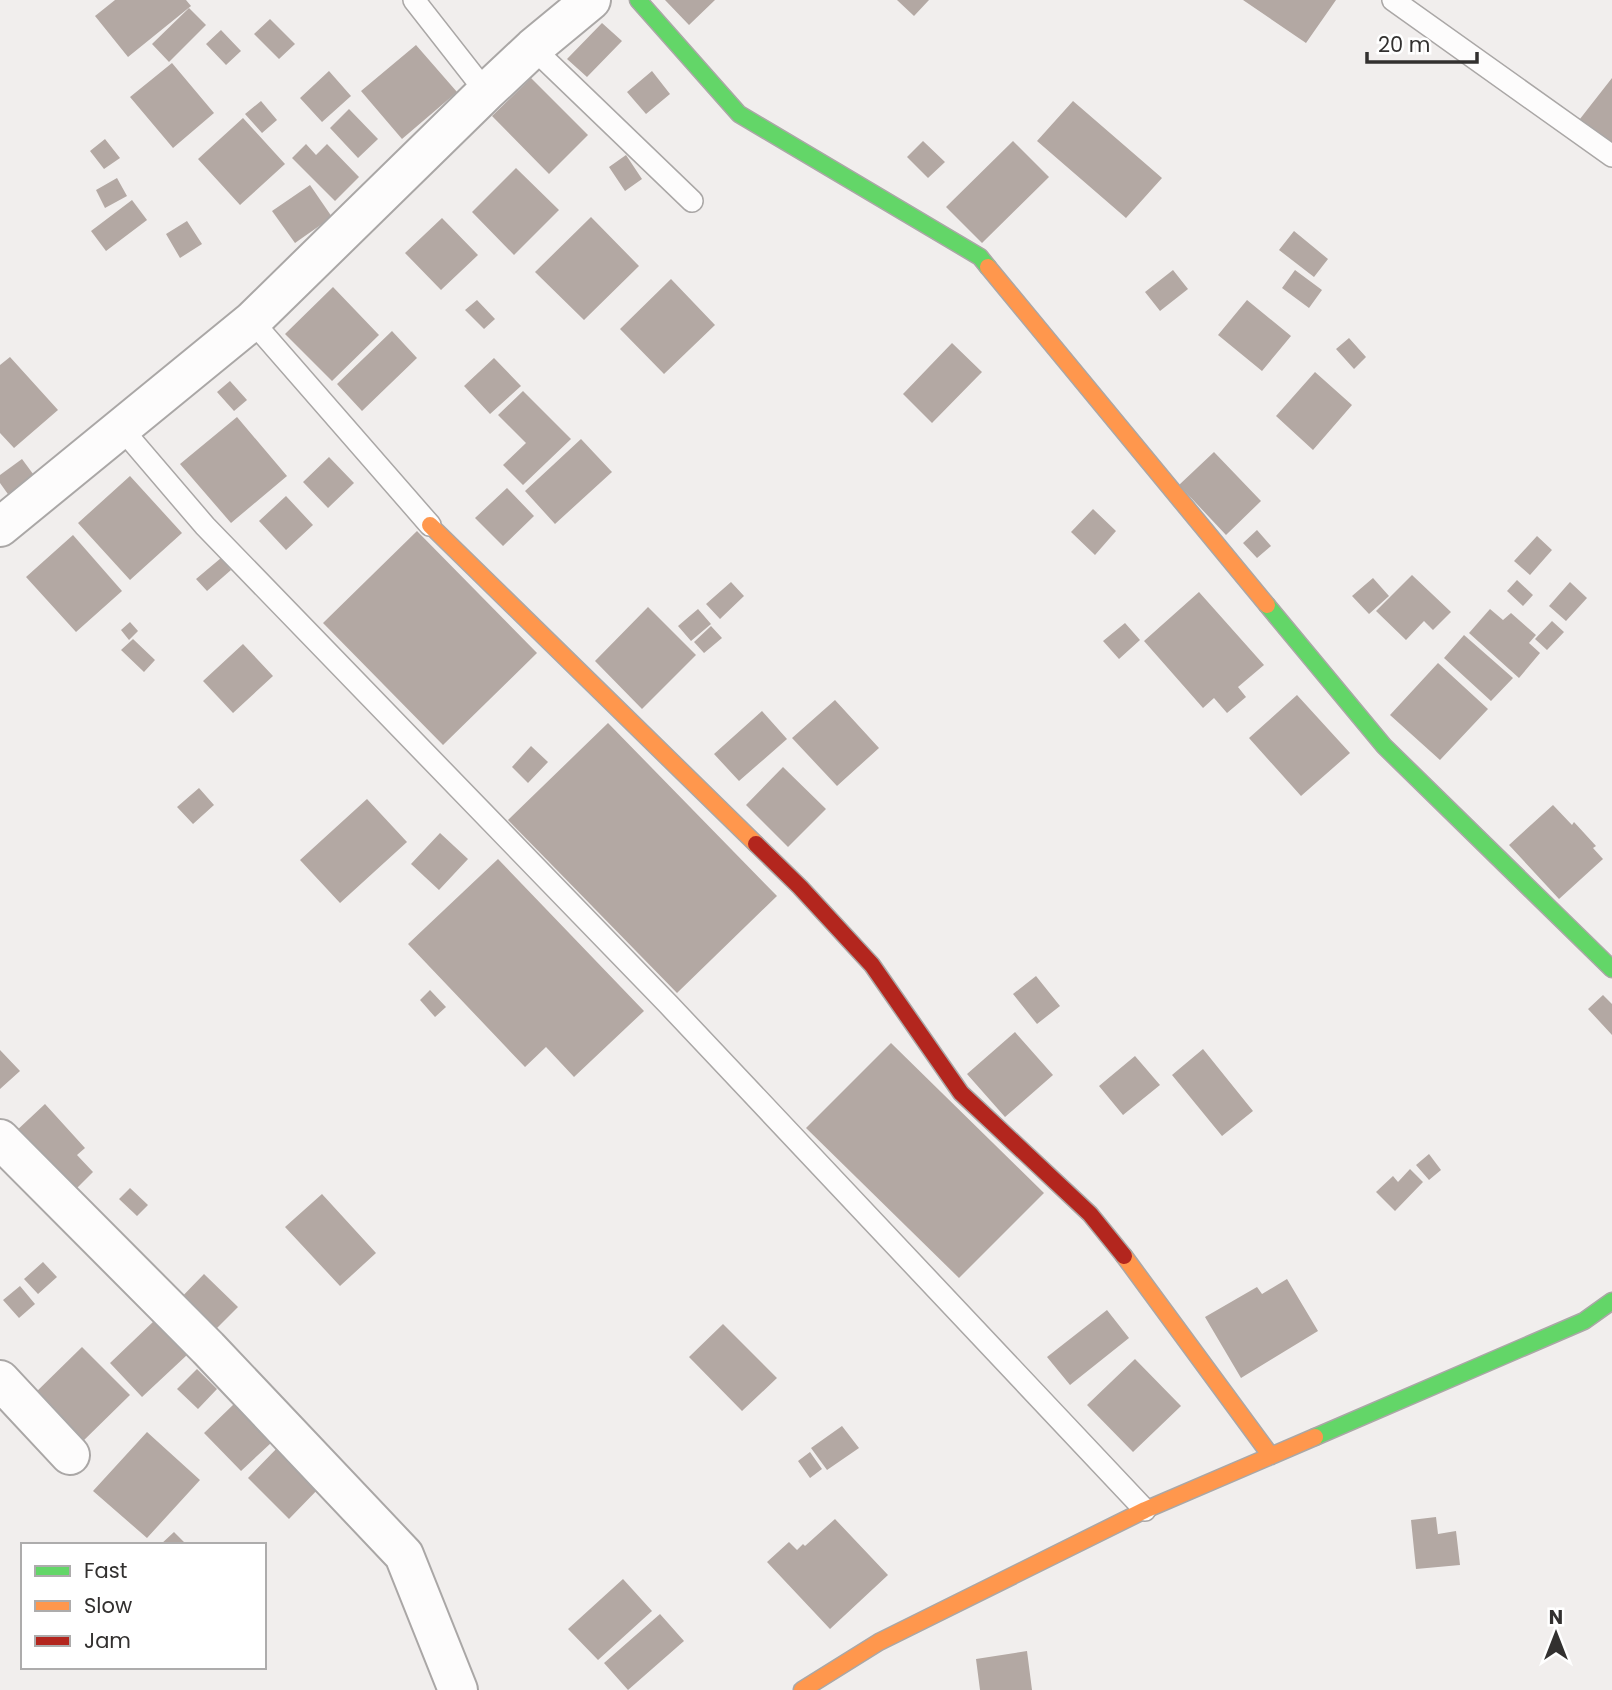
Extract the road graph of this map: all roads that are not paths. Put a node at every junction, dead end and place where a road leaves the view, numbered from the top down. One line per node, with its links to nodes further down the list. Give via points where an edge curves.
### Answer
1 (414, 0): 6 (lane)
2 (591, 0): 5 (street)
3 (638, 0): 13 (street, via 739,114 980,257 1384,746)
4 (1393, 0): 7 (lane)
5 (533, 48): 6 (street); 8 (lane)
6 (486, 92): 9 (street)
7 (1612, 156)
8 (692, 201)
9 (252, 321): 10 (street); 11 (lane)
10 (122, 429): 12 (street); 19 (lane, via 205,526 669,1005)
11 (430, 525): 18 (street, via 800,887 872,965 961,1093 1106,1233)
12 (0, 527)
13 (1612, 969)
14 (0, 1139): 20 (street, via 208,1348 404,1555)
15 (1612, 1301): 18 (street, via 1584,1321)
16 (0, 1381): 17 (street)
17 (69, 1455)
18 (1271, 1456): 19 (street)
19 (1144, 1510): 21 (street, via 879,1642)
20 (458, 1690)
21 (802, 1690)

